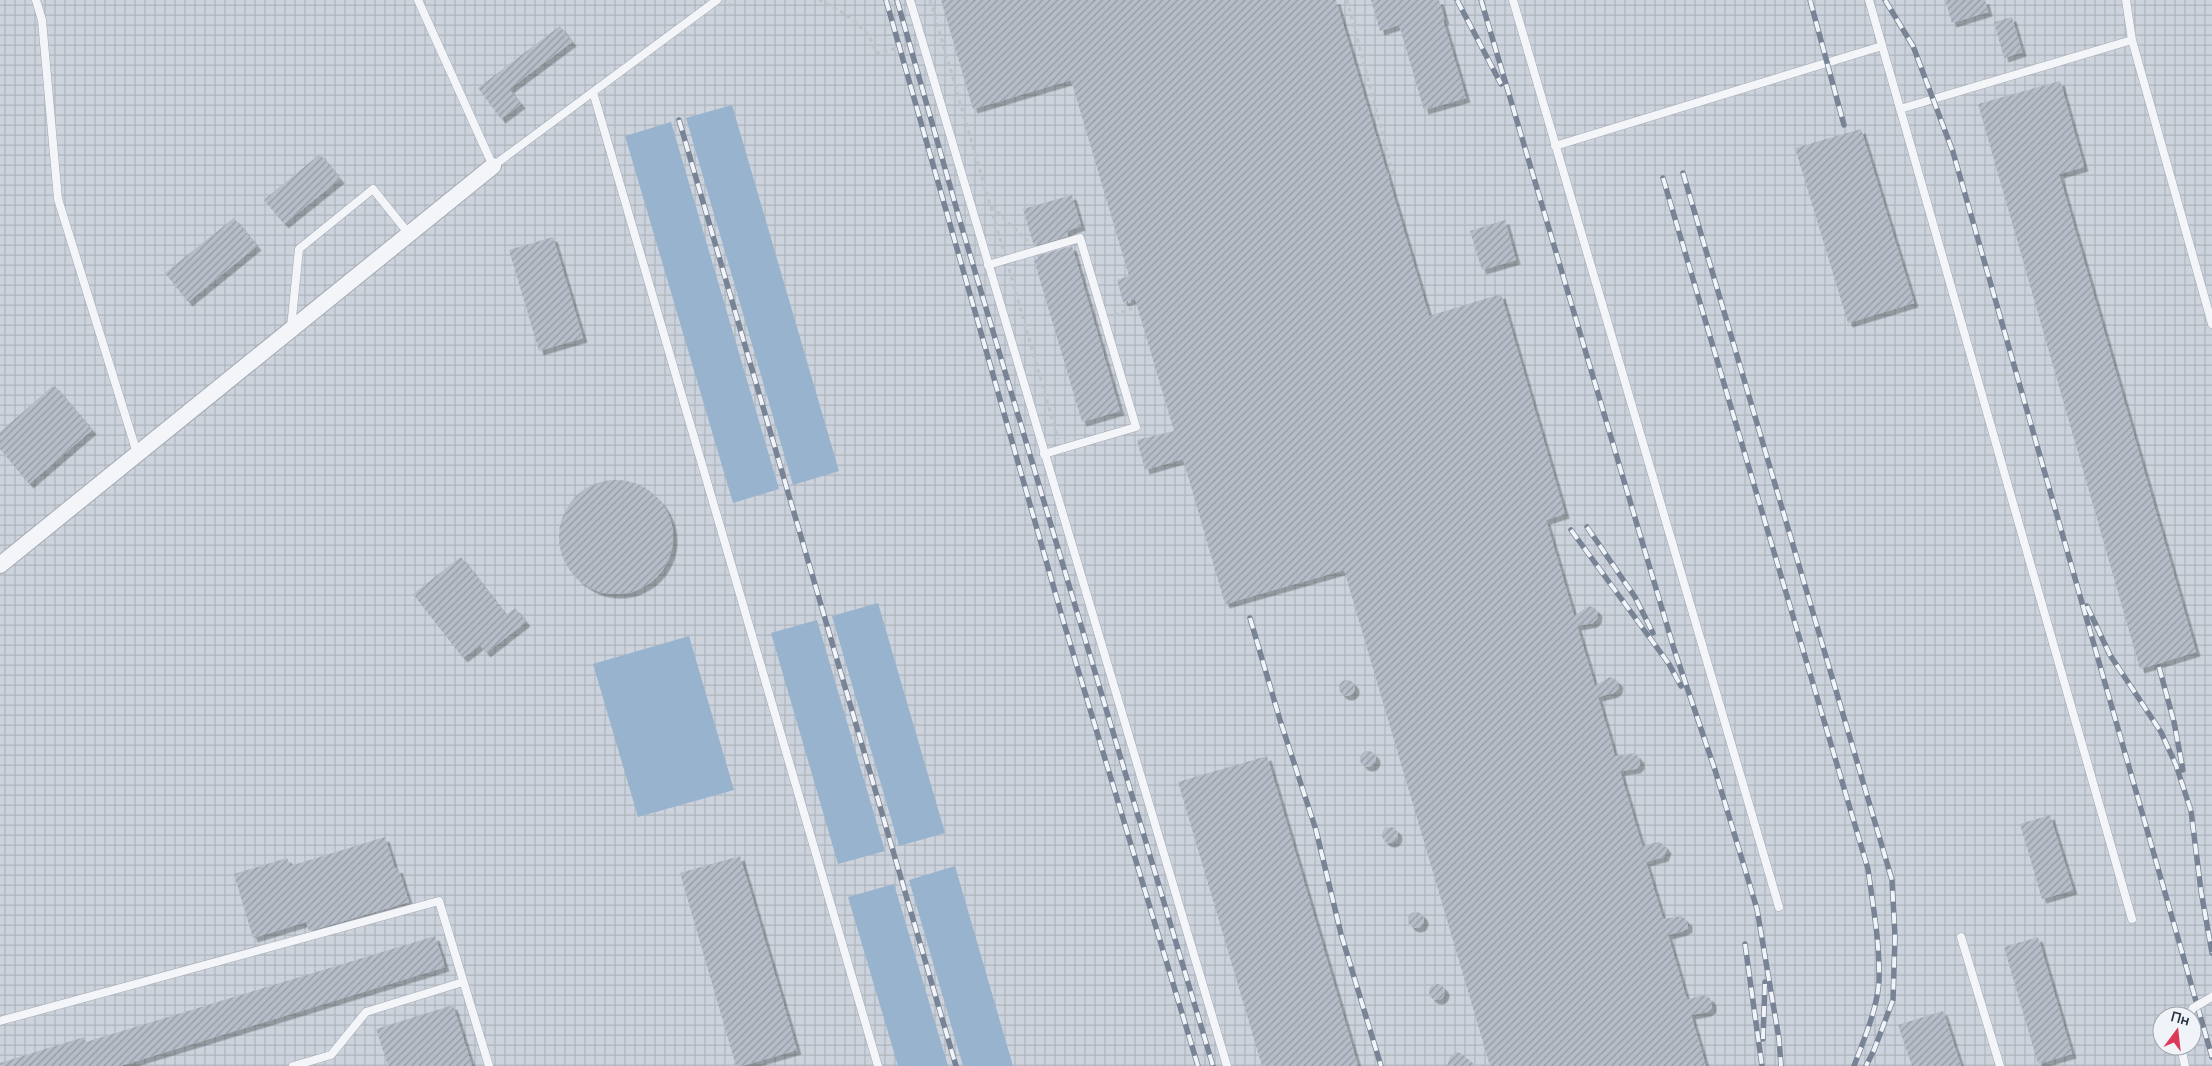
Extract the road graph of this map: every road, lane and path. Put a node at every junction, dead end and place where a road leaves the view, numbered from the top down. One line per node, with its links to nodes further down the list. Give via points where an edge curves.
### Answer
1 (36, 0): 29 (lane, via 42,20 58,199)
2 (418, 0): 17 (lane)
3 (717, 0): 14 (lane)
4 (819, 0): 12 (path, via 843,12 873,42 876,53)
5 (910, 0): 12 (lane)
6 (930, 0): 19 (path)
7 (1347, 0): 18 (path, via 1393,174)
8 (1513, 0): 16 (lane)
9 (1869, 0): 13 (lane)
10 (2126, 0): 11 (lane)
11 (2132, 40): 15 (lane); 26 (lane)
12 (923, 43): 23 (lane)
13 (1882, 46): 15 (lane); 16 (lane)
14 (593, 92): 17 (lane); 41 (lane)
15 (1900, 109): 33 (lane)
16 (1556, 146): 32 (lane)
17 (493, 166): 20 (street)
18 (1388, 175)
19 (990, 206): 21 (path); 22 (path)
20 (409, 234): 27 (street); 27 (lane, via 372,190 299,248)
21 (1038, 250): 22 (lane); 25 (lane, via 1080,238)
22 (1006, 260): 23 (lane); 28 (path)
23 (988, 265): 30 (lane)
24 (1129, 300): 25 (path, via 1131,309)
25 (1103, 318): 28 (lane, via 1136,427)
26 (2212, 324)
27 (291, 330): 29 (street)
28 (1062, 449): 30 (lane)
29 (137, 453): 31 (street)
30 (1044, 454): 42 (lane)
31 (0, 565)
32 (1779, 906)
33 (2132, 919)
34 (1961, 937): 43 (lane)
35 (463, 982): 38 (lane, via 439,901); 39 (lane, via 366,1012 330,1055); 40 (lane)
36 (2212, 997): 37 (lane, bridge)
37 (2196, 1006)
38 (0, 1021)
39 (293, 1066)
40 (489, 1066)
41 (878, 1066)
42 (1227, 1066)
43 (2000, 1066)

